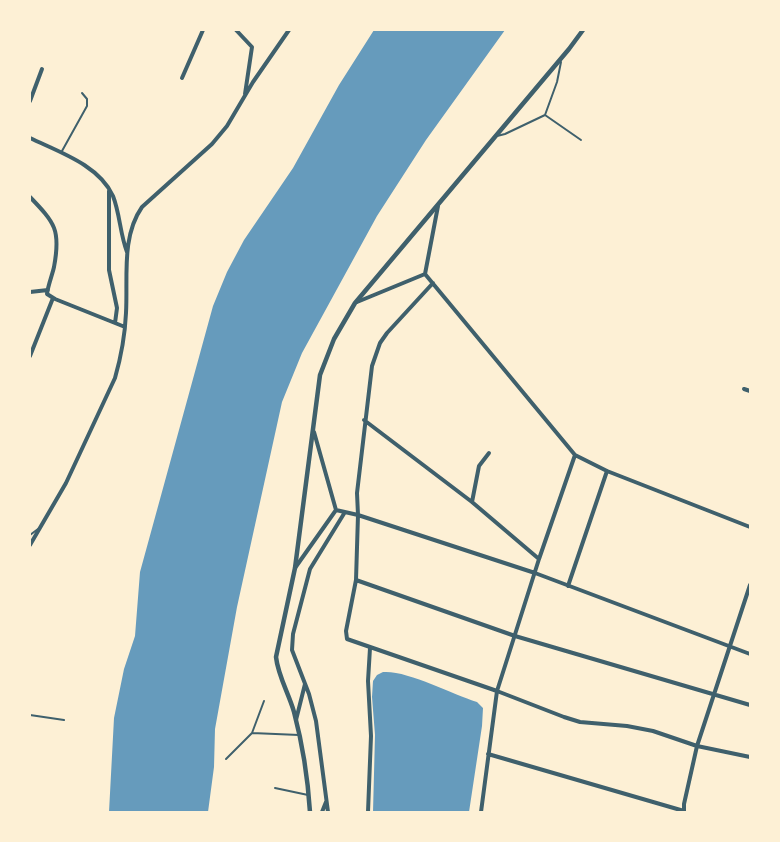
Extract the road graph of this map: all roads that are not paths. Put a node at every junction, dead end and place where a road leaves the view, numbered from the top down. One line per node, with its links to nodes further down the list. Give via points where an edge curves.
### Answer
1 (203, 30): 7 (street)
2 (236, 30): 9 (street, via 252,48)
3 (289, 30): 9 (street)
4 (583, 30): 5 (street)
5 (561, 59): 11 (lane); 12 (street)
6 (42, 69): 10 (street)
7 (182, 78)
8 (82, 93): 15 (lane, via 87,99 87,106)
9 (244, 98): 19 (street, via 212,144 142,207 132,226)
10 (30, 101)
11 (545, 115): 12 (lane); 14 (lane)
12 (495, 136): 18 (street)
13 (30, 138): 15 (street)
14 (581, 140)
15 (61, 153): 16 (street, via 92,170)
16 (109, 190): 19 (street); 26 (street, via 109,270 117,308)
17 (30, 197): 22 (street, via 50,218 56,230 54,267)
18 (438, 206): 20 (street); 25 (street)
19 (127, 254): 27 (street)
20 (425, 274): 21 (street); 25 (street)
21 (433, 283): 31 (street, via 380,343 372,366); 34 (street)
22 (48, 290): 23 (street); 24 (street, via 47,294)
23 (30, 292)
24 (53, 298): 26 (street); 28 (street)
25 (354, 303): 32 (street, via 334,339 320,376)
26 (114, 323): 27 (street)
27 (125, 327): 40 (street, via 115,378 66,483)
28 (30, 356)
29 (744, 389): 30 (street)
30 (750, 391)
31 (364, 420): 36 (street); 39 (street)
32 (313, 430): 37 (street); 45 (street)
33 (489, 453): 36 (street, via 478,470)
34 (575, 454): 35 (street); 44 (street)
35 (606, 471): 41 (street); 49 (street)
36 (472, 502): 44 (street)
37 (336, 510): 38 (street); 45 (street)
38 (345, 512): 39 (street); 55 (street, via 310,569 293,634 294,656)
39 (358, 515): 46 (street); 47 (street)
40 (42, 526): 42 (lane); 43 (street)
41 (750, 527)
42 (30, 535)
43 (30, 545)
44 (539, 559): 46 (street)
45 (295, 568): 62 (street, via 276,657)
46 (535, 573): 49 (street); 51 (street)
47 (356, 580): 51 (street); 52 (street, via 346,634 350,641)
48 (750, 585): 50 (street)
49 (568, 586): 53 (street)
50 (749, 591): 53 (street)
51 (515, 636): 56 (street); 57 (street)
52 (370, 648): 56 (street); 76 (street)
53 (730, 648): 54 (street); 57 (street)
54 (750, 654)
55 (305, 684): 62 (street); 71 (street, via 316,721)
56 (497, 691): 65 (street, via 572,720 653,731); 66 (street)
57 (714, 695): 59 (street); 65 (street)
58 (264, 701): 63 (lane)
59 (750, 706)
60 (30, 715): 61 (lane)
61 (64, 720)
62 (296, 720): 64 (street)
63 (252, 732): 64 (lane); 68 (lane)
64 (299, 735): 70 (street)
65 (697, 746): 67 (street); 72 (street)
66 (488, 754): 72 (street); 77 (street)
67 (750, 757)
68 (226, 758)
69 (276, 788): 70 (lane)
70 (308, 795): 73 (street)
71 (327, 800): 74 (street); 75 (street)
72 (684, 811)
73 (310, 812)
74 (322, 812)
75 (328, 812)
76 (368, 812)
77 (480, 812)

